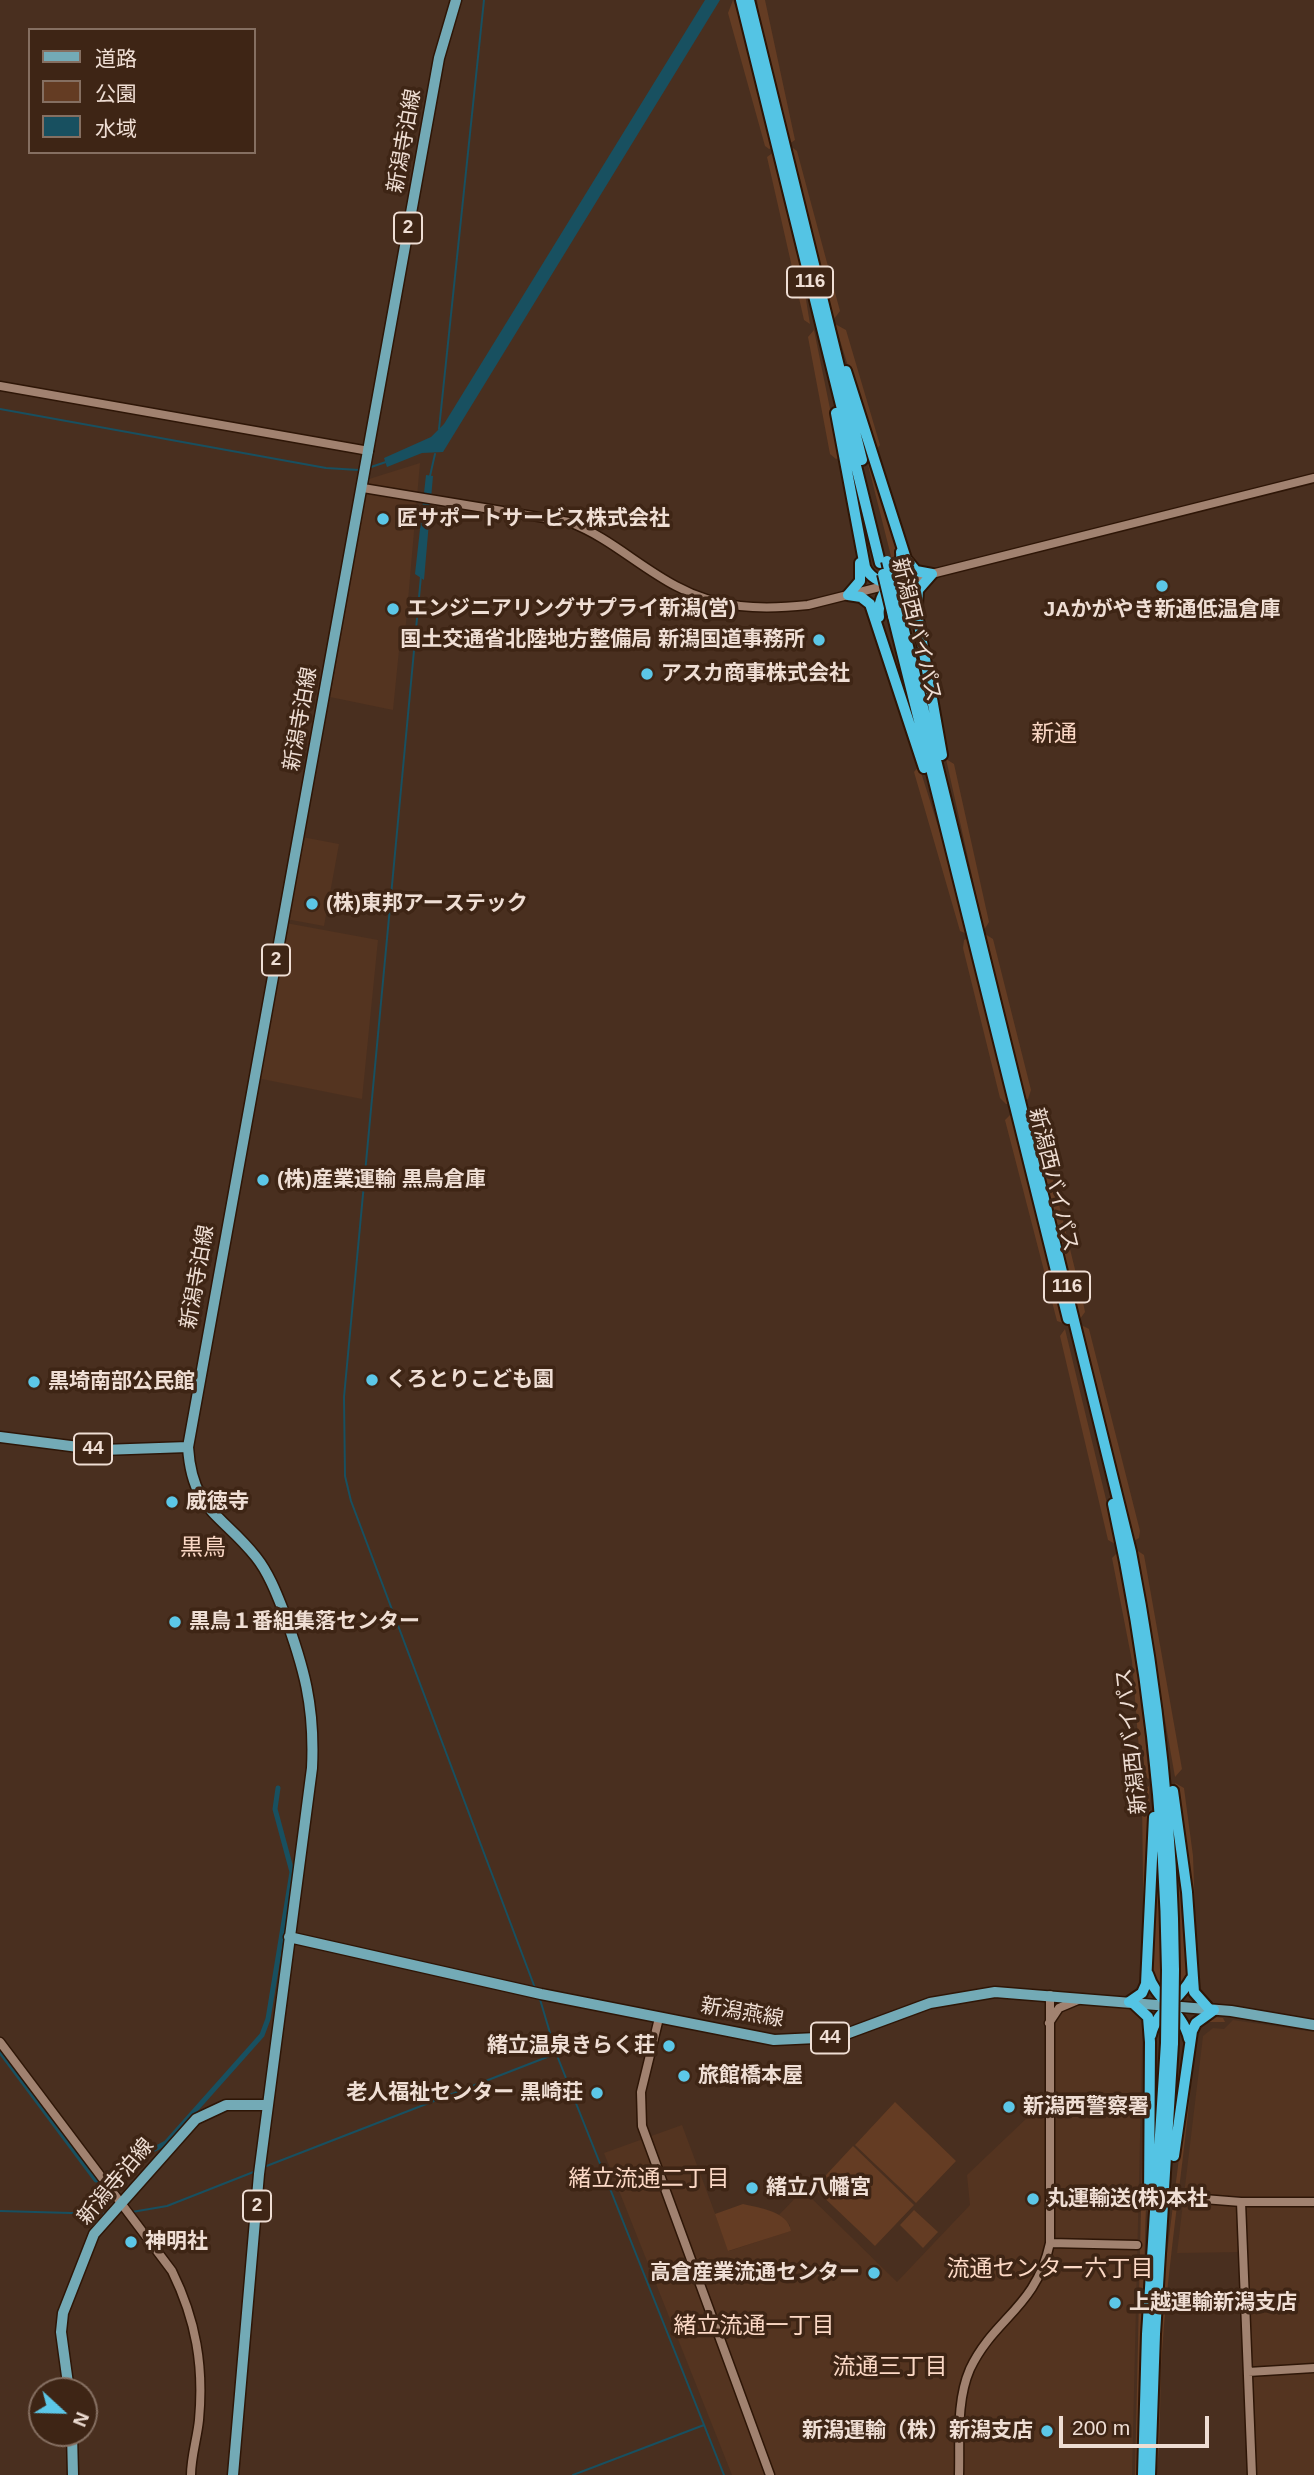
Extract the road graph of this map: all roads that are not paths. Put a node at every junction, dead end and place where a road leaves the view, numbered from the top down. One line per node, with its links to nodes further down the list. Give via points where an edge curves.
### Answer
1 (456, 0): 6 (main road, 新潟寺泊線 / 2, via 439,58)
2 (741, 0): 4 (highway, 新潟西バイパス / 116)
3 (749, 0): 4 (highway, 新潟西バイパス / 116)
4 (821, 310): 9 (highway); 10 (highway); 16 (highway, 新潟西バイパス / 116, bridge)
5 (0, 386): 6 (street)
6 (368, 454): 8 (main road, 新潟寺泊線 / 2)
7 (1314, 478): 11 (street)
8 (363, 488): 13 (street, via 569,522 593,531 676,586 732,606 766,610); 18 (main road, 新潟寺泊線 / 2)
9 (895, 522): 11 (highway, via 909,566); 12 (highway, via 902,562)
10 (860, 550): 12 (highway, via 867,573); 13 (highway, via 860,581)
11 (932, 574): 12 (street); 14 (highway, via 918,590)
12 (888, 584): 13 (street); 14 (highway, via 909,593); 15 (highway, via 878,612)
13 (848, 595): 15 (highway, via 870,604)
14 (917, 611): 16 (highway)
15 (884, 644): 16 (highway)
16 (953, 842): 19 (highway, 新潟西バイパス / 116, via 1108,1483)
17 (0, 1437): 18 (main road, 44, via 112,1451)
18 (188, 1447): 20 (main road, 2, via 189,1473 204,1502 257,1557 304,1666 312,1759)
19 (1154, 1710): 21 (highway); 22 (highway, via 1167,1754 1187,1892); 41 (highway, 新潟西バイパス / 116, bridge, via 1171,1970)
20 (289, 1937): 28 (main road, 新潟燕線 / 44); 34 (main road, 2)
21 (1147, 1972): 25 (highway, via 1144,1991); 26 (highway, via 1154,1990)
22 (1191, 1979): 26 (highway); 27 (highway, via 1195,1996)
23 (1050, 1995): 24 (main road, 新潟燕線 / 44); 28 (main road, 新潟燕線 / 44, via 995,1992 945,1999 819,2040 757,2039); 29 (street)
24 (1080, 1998): 25 (main road, 新潟燕線 / 44); 29 (street, via 1062,2006)
25 (1131, 2003): 26 (main road, 新潟燕線 / 44); 33 (highway, via 1147,2015)
26 (1170, 2005): 27 (main road, 新潟燕線 / 44); 31 (highway); 33 (highway, via 1156,2021)
27 (1212, 2010): 30 (main road, 新潟燕線 / 44); 31 (highway, via 1196,2023)
28 (659, 2018): 49 (street, via 641,2092 642,2126)
29 (1049, 2023): 39 (street)
30 (1314, 2025)
31 (1190, 2041): 41 (highway)
32 (0, 2042): 38 (street)
33 (1150, 2042): 41 (highway)
34 (268, 2105): 38 (main road, 新潟寺泊線, via 226,2105 196,2119); 48 (main road, 2)
35 (1179, 2197): 36 (street)
36 (1241, 2202): 37 (street); 43 (street)
37 (1314, 2202)
38 (124, 2207): 44 (main road, 新潟寺泊線, via 94,2234 63,2313); 47 (street, via 172,2271 198,2339 200,2400)
39 (1050, 2243): 40 (street); 50 (street, via 1029,2296 986,2343 970,2370 962,2400)
40 (1137, 2245)
41 (1153, 2289): 51 (highway, 新潟西バイパス / 116); 52 (highway, 新潟西バイパス / 116)
42 (1314, 2368): 43 (street)
43 (1248, 2372): 53 (street)
44 (67, 2377)
45 (72, 2447): 46 (main road)
46 (73, 2475)
47 (191, 2475)
48 (233, 2475)
49 (770, 2475)
50 (959, 2475)
51 (1143, 2475)
52 (1150, 2475)
53 (1252, 2475)

